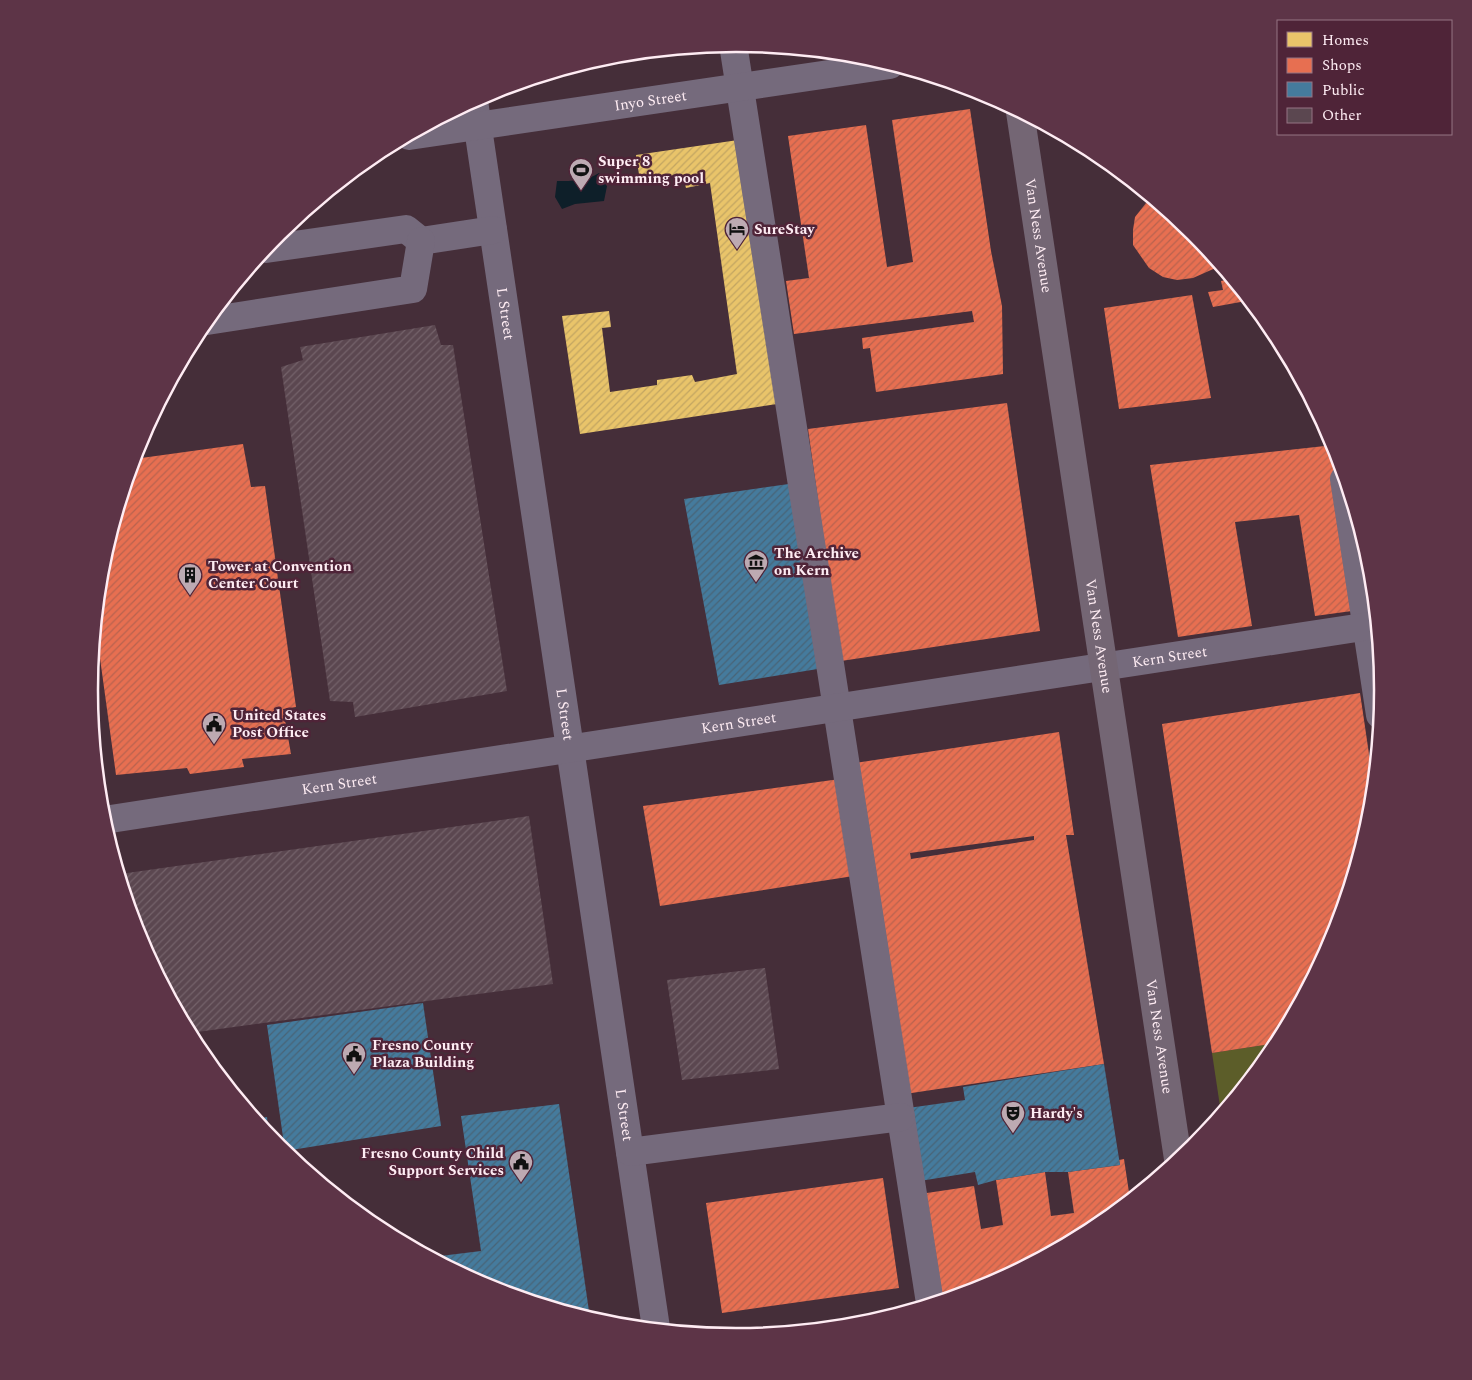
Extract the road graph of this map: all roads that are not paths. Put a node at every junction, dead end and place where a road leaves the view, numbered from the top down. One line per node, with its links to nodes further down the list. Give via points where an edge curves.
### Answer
1 (734, 52): 3 (street)
2 (872, 68): 3 (street, Inyo Street)
3 (739, 88): 4 (street, Inyo Street); 15 (street)
4 (476, 113): 6 (street, Inyo Street); 7 (street, L Street)
5 (1021, 120): 14 (main road, Van Ness Avenue)
6 (441, 125)
7 (493, 230): 8 (street); 16 (street, L Street)
8 (421, 242): 9 (street, via 406,229); 10 (street, via 413,290)
9 (276, 248)
10 (218, 319)
11 (1355, 540): 12 (street)
12 (1368, 611)
13 (1370, 625): 14 (street, Kern Street)
14 (1103, 666): 15 (street, Kern Street); 19 (main road, Van Ness Avenue)
15 (836, 708): 16 (street, Kern Street); 18 (street)
16 (570, 748): 17 (street, Kern Street); 20 (street, L Street)
17 (112, 819)
18 (901, 1117): 20 (street); 21 (street)
19 (1177, 1150)
20 (630, 1152): 22 (street, L Street)
21 (929, 1298)
22 (655, 1322)

